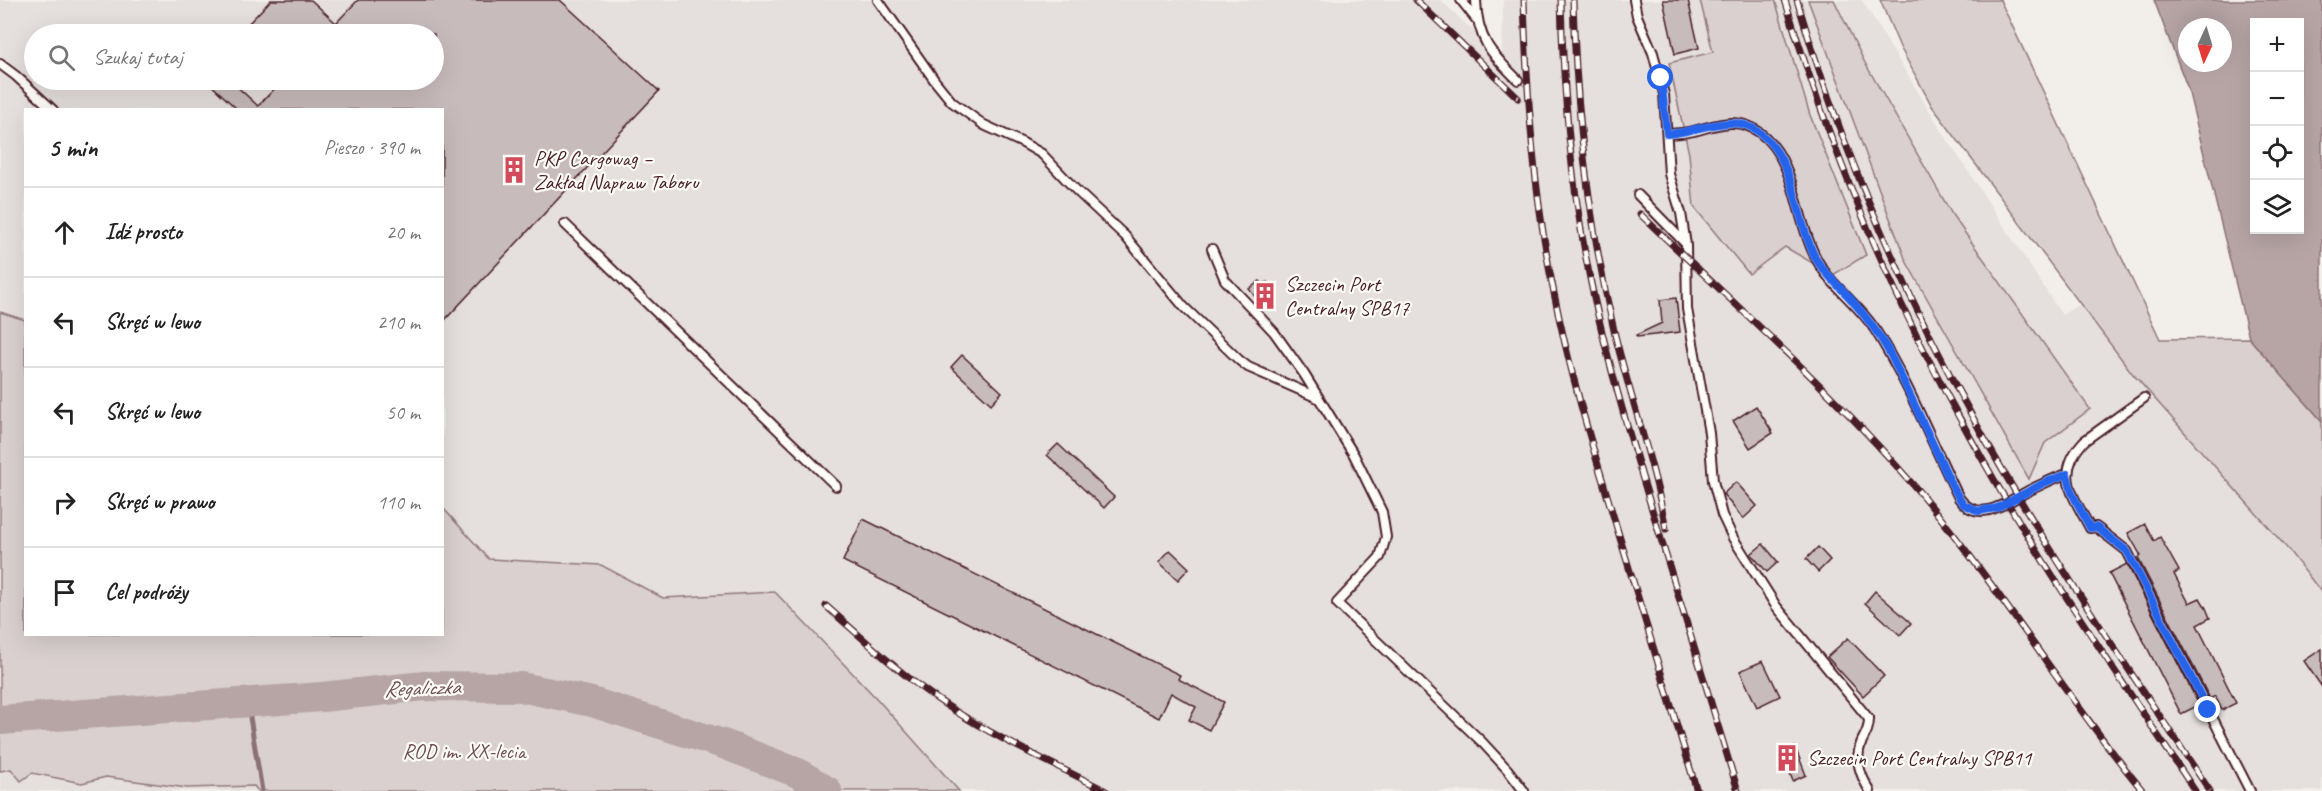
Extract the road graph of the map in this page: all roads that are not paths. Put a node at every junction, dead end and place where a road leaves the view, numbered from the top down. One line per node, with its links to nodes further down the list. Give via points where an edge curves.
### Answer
1 (878, 0): 17 (lane, via 952,102 984,125 1042,154 1132,244 1195,319 1239,360)
2 (1461, 0): 5 (lane)
3 (1476, 0): 5 (lane)
4 (1634, 0): 11 (lane, via 1661,78)
5 (1478, 23): 7 (lane, via 1491,53)
6 (0, 64): 8 (lane)
7 (1518, 80)
8 (24, 84)
9 (31, 90): 10 (lane)
10 (50, 108)
11 (1667, 134): 14 (lane, via 1669,174); 18 (lane, via 1740,123 1759,132 1771,145 1788,175 1817,262 1883,343 1966,507 1985,511 1997,508)
12 (1638, 195): 14 (lane)
13 (566, 224): 19 (lane)
14 (1686, 245): 21 (lane, via 1688,315 1709,433 1713,481 1722,515 1776,606 1869,719 1857,762)
15 (1212, 249): 17 (lane, via 1225,280 1274,332)
16 (2144, 398): 18 (lane, via 2084,441 2072,457)
17 (1319, 399): 20 (lane, via 1354,455 1382,512 1386,529 1380,557 1337,603 1482,742)
18 (2067, 474): 22 (lane, via 2090,528 2096,527 2127,551)
19 (836, 486)
20 (1524, 791)
21 (1870, 791)
22 (2250, 791)

